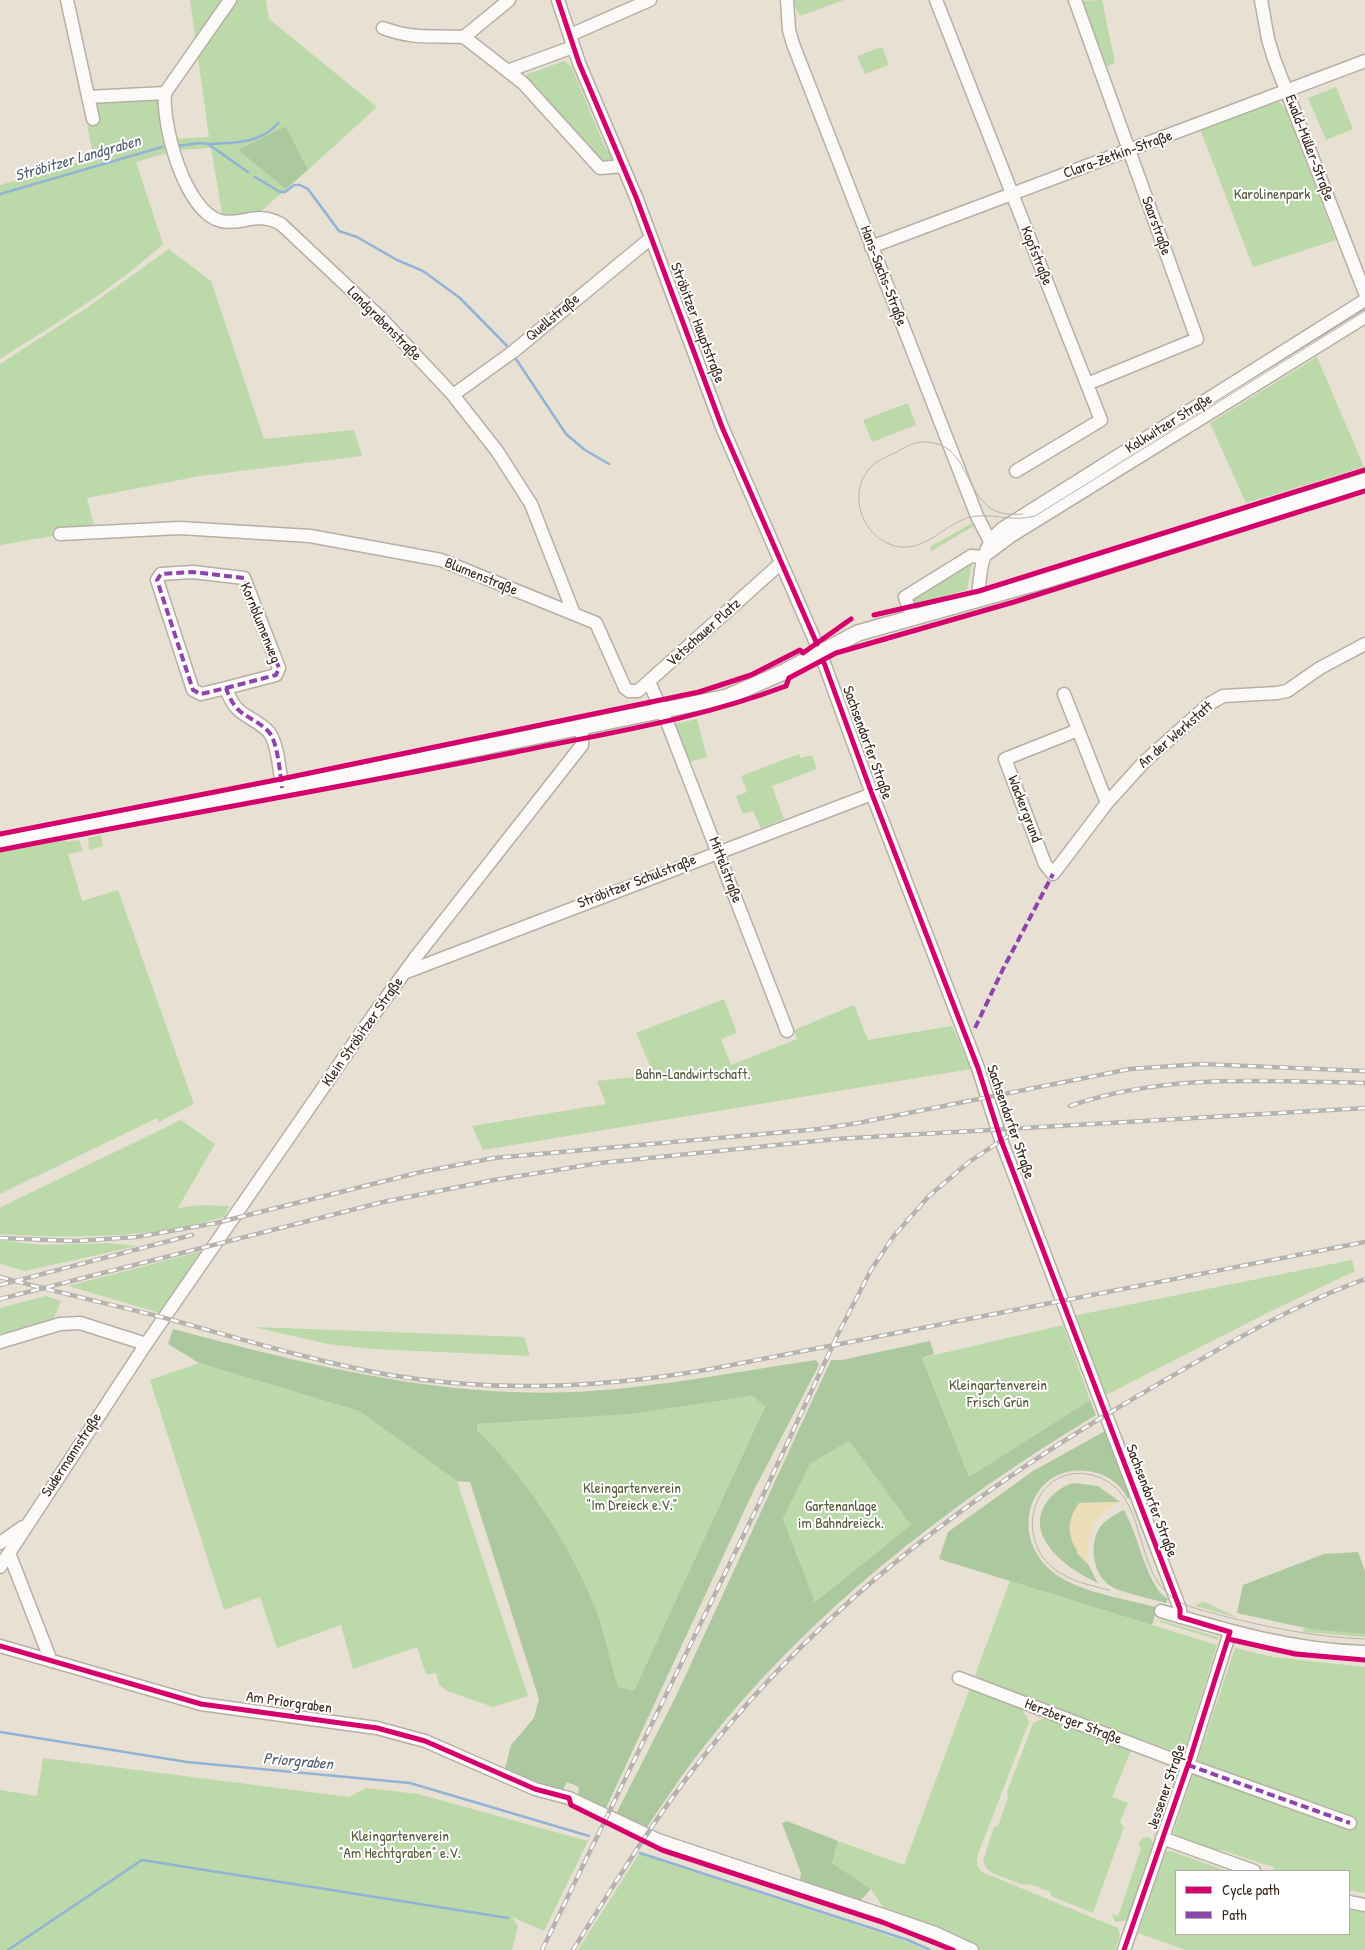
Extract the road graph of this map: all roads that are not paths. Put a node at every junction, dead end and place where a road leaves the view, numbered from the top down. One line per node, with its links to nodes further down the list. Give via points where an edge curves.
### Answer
1 (67, 0): 17 (street)
2 (230, 0): 16 (street)
3 (509, 0): 11 (street)
4 (558, 0): 12 (street, Ströbitzer Hauptstraße)
5 (650, 0): 12 (street)
6 (787, 0): 23 (street, Hans-Sachs-Straße, via 793,44)
7 (936, 0): 21 (street, Kopfstraße)
8 (1075, 0): 19 (street, Saarstraße)
9 (1261, 0): 15 (street, Ewald-Müller-Straße, via 1268,39)
10 (383, 28): 11 (street, via 403,36)
11 (464, 37): 14 (street)
12 (572, 41): 14 (street); 20 (street, Ströbitzer Hauptstraße)
13 (1365, 62): 15 (street, Clara-Zetkin-Straße)
14 (510, 70): 20 (street, via 600,168)
15 (1288, 91): 19 (street, Clara-Zetkin-Straße); 24 (street, Ewald-Müller-Straße)
16 (165, 93): 17 (street); 28 (street, Landgrabenstraße, via 163,109 170,143 191,193 206,214 223,222 264,217 281,224 381,318)
17 (88, 97): 18 (street)
18 (93, 119)
19 (1129, 151): 21 (street, Clara-Zetkin-Straße); 27 (street, Saarstraße, via 1197,339)
20 (623, 166): 22 (street, Ströbitzer Hauptstraße)
21 (1011, 194): 23 (street, Clara-Zetkin-Straße); 27 (street, Kopfstraße)
22 (651, 238): 28 (street, Quellstraße, via 513,352); 34 (street, Ströbitzer Hauptstraße, via 722,427)
23 (871, 246): 32 (street, Hans-Sachs-Straße, via 977,516)
24 (1365, 294)
25 (1365, 300): 32 (street, Kolkwitzer Straße, via 1014,520 996,533)
26 (1365, 317): 32 (street, Kolkwitzer Straße)
27 (1086, 384): 29 (street, Kopfstraße, via 1101,420)
28 (452, 395): 36 (street, Landgrabenstraße, via 497,451 532,504)
29 (1016, 472)
30 (1365, 481): 35 (main road)
31 (60, 534): 36 (street, Blumenstraße, via 180,528 310,536 441,560)
32 (992, 545): 33 (street, Kolkwitzer Straße)
33 (983, 557): 35 (street); 37 (street, Kolkwitzer Straße, via 971,556 905,597)
34 (781, 563): 39 (street, Ströbitzer Hauptstraße); 40 (street, Vetschauer Platz)
35 (978, 599): 37 (main road)
36 (574, 614): 40 (street, Blumenstraße, via 596,623 625,688 638,691)
37 (912, 617): 39 (main road, via 858,633)
38 (1365, 644): 48 (street, An der Werkstatt, via 1320,668 1287,691 1223,696 1209,704 1144,762)
39 (820, 652): 43 (main road, via 754,686 727,696); 47 (street, Sachsendorfer Straße)
40 (649, 682): 43 (street)
41 (226, 688): 41 (street, Kornblumenweg, via 201,694 193,690 157,580 161,574 193,572 244,578 279,668 276,675); 46 (street, via 231,704 274,740)
42 (1064, 694): 45 (street)
43 (661, 710): 44 (main road); 50 (street, Mittelstraße)
44 (582, 726): 46 (main road); 52 (street, Klein Ströbitzer Straße, via 582,745)
45 (1078, 730): 48 (street); 51 (street, Wackergrund, via 1005,759 1045,864)
46 (282, 788): 49 (main road)
47 (872, 794): 50 (street, Ströbitzer Schulstraße); 61 (street, Sachsendorfer Straße, via 978,1068 1004,1149)
48 (1107, 803): 51 (street, An der Werkstatt)
49 (0, 842)
50 (718, 852): 52 (street, Ströbitzer Schulstraße); 53 (street, Mittelstraße)
51 (1052, 874)
52 (404, 973): 55 (street, Klein Ströbitzer Straße)
53 (786, 1031)
54 (0, 1342): 55 (street, via 60,1324 80,1323)
55 (146, 1344): 56 (street, Sudermannstraße)
56 (27, 1524): 57 (street); 58 (street, Sudermannstraße)
57 (0, 1543)
58 (9, 1553): 59 (street, Sudermannstraße); 65 (street)
59 (0, 1567)
60 (1161, 1612): 61 (street)
61 (1180, 1617): 62 (street)
62 (1230, 1632): 64 (street, via 1295,1646); 67 (street, Jessener Straße)
63 (0, 1646): 65 (street, Am Priorgraben)
64 (1365, 1652)
65 (51, 1661): 73 (street, Am Priorgraben, via 201,1704 377,1728 425,1741 534,1789 569,1798 658,1840 900,1921)
66 (959, 1678): 67 (street, Herzberger Straße)
67 (1188, 1765): 68 (street, Jessener Straße); 69 (street, Jessener Straße)
68 (1350, 1823)
69 (1162, 1838): 70 (street); 74 (street, Jessener Straße)
70 (1251, 1870)
71 (1350, 1902): 72 (street)
72 (1365, 1905)
73 (972, 1950)
74 (1124, 1950)

